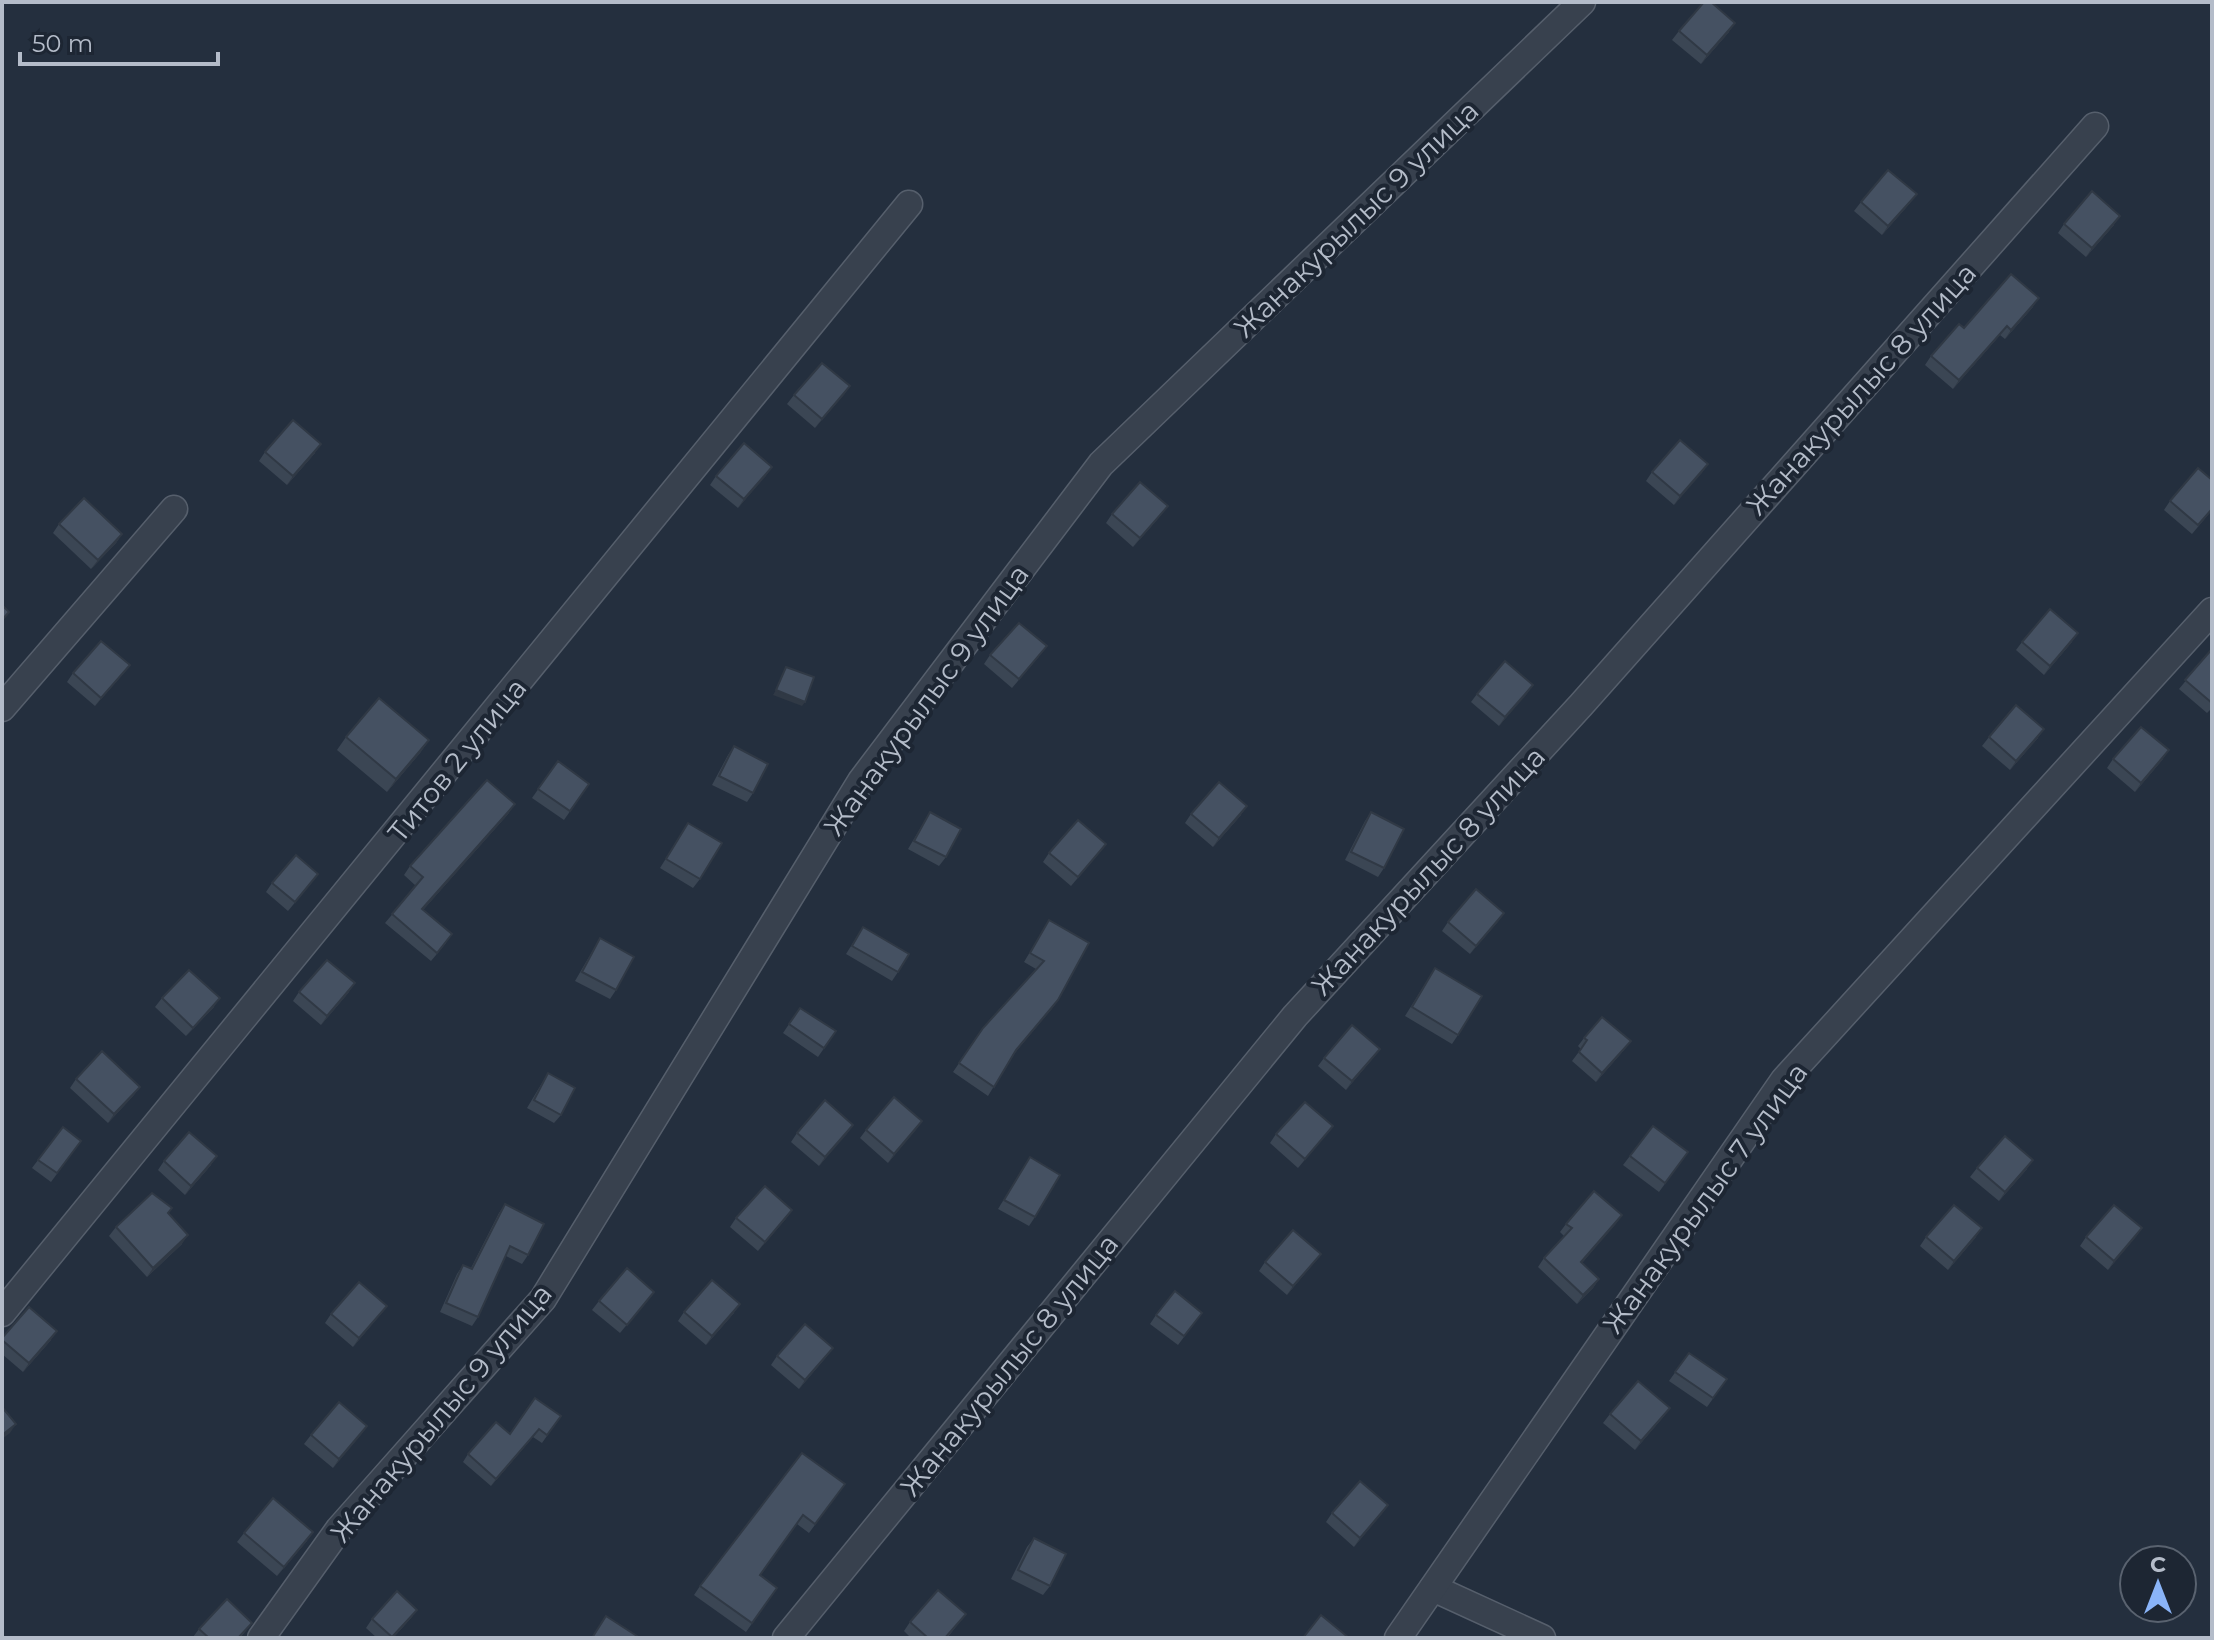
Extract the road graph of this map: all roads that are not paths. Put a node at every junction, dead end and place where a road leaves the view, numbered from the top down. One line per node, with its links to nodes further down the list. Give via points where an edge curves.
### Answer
1 (1582, 2): 9 (street, Жанакурылыс 9 улица, via 1101,464 861,781 543,1299 339,1529)
2 (2095, 126): 10 (street, Жанакурылыс 8 улица, via 1581,705 1295,1016)
3 (909, 204): 7 (street, Титов 2 улица)
4 (174, 509): 6 (street)
5 (2212, 611): 8 (street, Жанакурылыс 7 улица, via 1784,1080)
6 (2, 708)
7 (2, 1313)
8 (1433, 1588): 11 (street, Жанакурылыс 7 улица); 12 (street)
9 (261, 1638)
10 (786, 1638)
11 (1398, 1638)
12 (1542, 1638)

